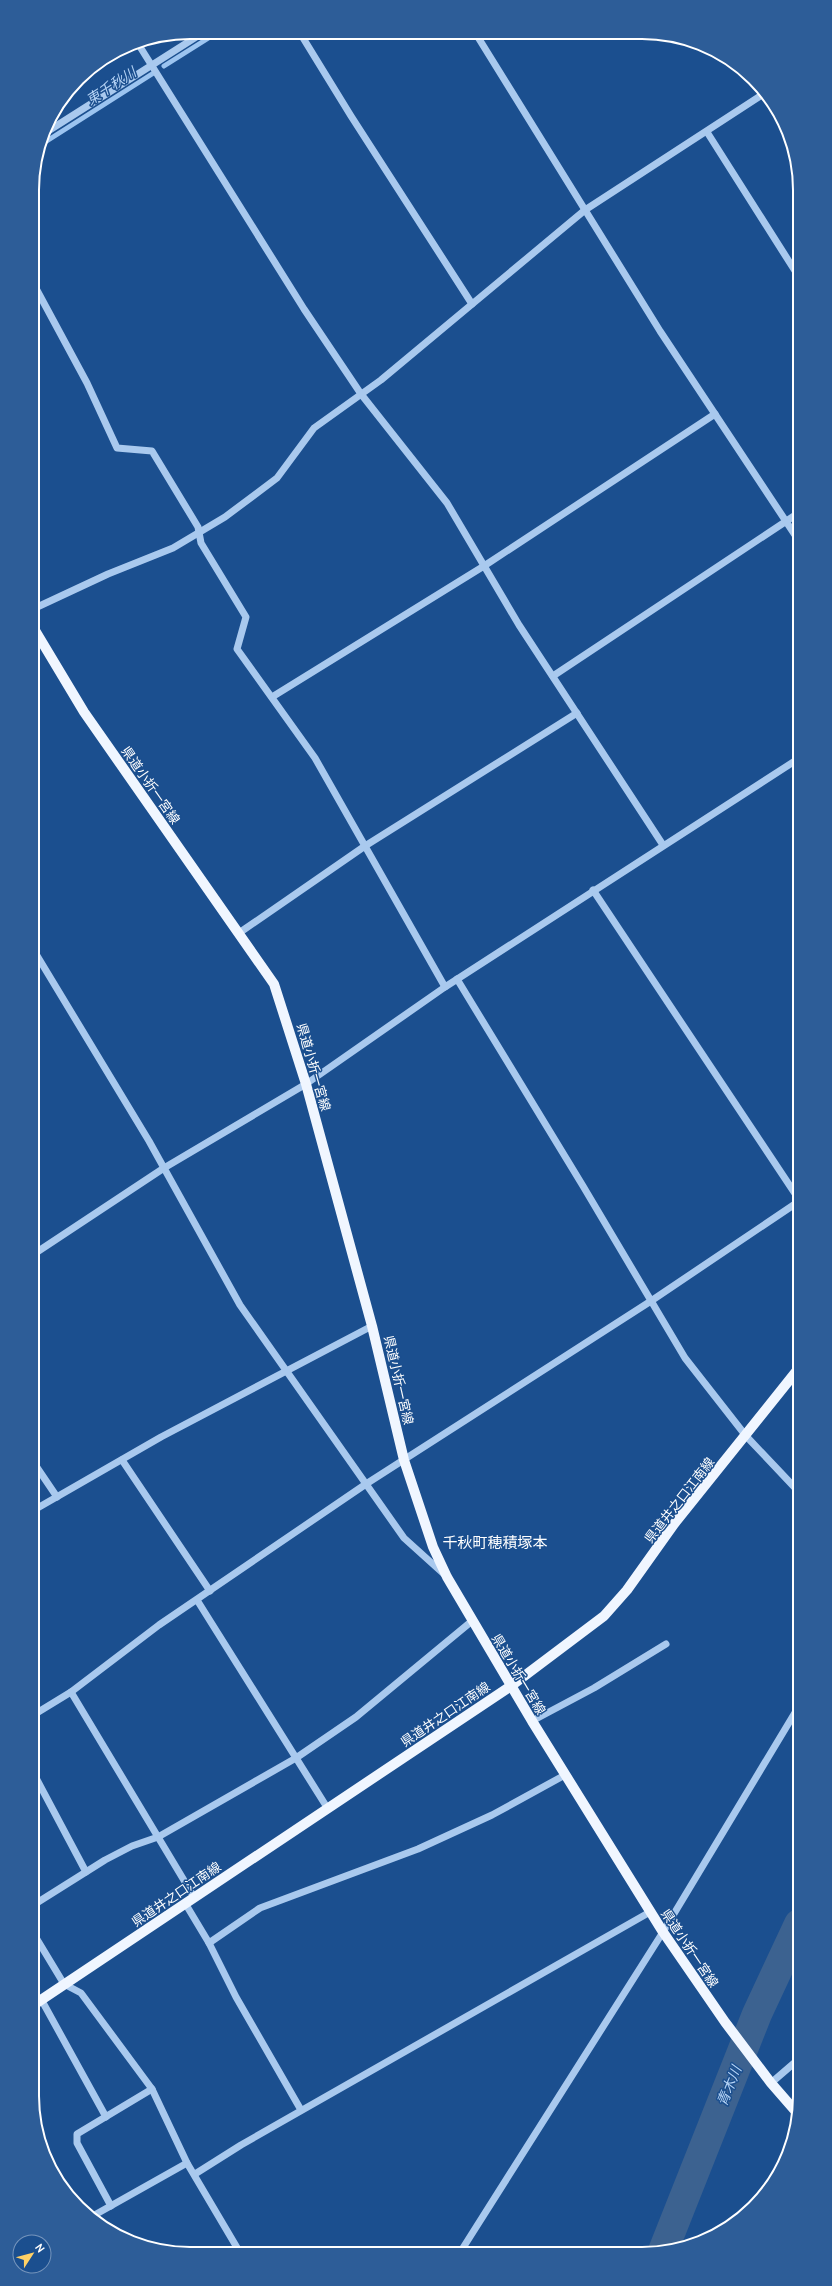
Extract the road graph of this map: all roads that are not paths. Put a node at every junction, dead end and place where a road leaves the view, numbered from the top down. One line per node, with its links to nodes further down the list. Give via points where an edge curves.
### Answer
1 (192, 39): 5 (street)
2 (304, 39): 12 (street)
3 (479, 39): 9 (street)
4 (141, 47): 5 (street)
5 (152, 63): 7 (street); 13 (street, via 304,309)
6 (761, 96): 8 (street)
7 (52, 128)
8 (707, 132): 9 (street); 10 (street)
9 (585, 210): 12 (street); 14 (street)
10 (793, 268)
11 (39, 295): 18 (street, via 87,384 117,448 152,451)
12 (472, 304): 13 (street)
13 (361, 394): 18 (street, via 314,428 277,478); 19 (street, via 447,503)
14 (716, 414): 16 (street); 19 (street)
15 (793, 517): 16 (street)
16 (786, 521): 17 (street); 22 (street)
17 (793, 531)
18 (199, 533): 20 (street, via 173,548 108,574); 23 (street, via 201,543 246,617 237,649)
19 (484, 566): 22 (street); 23 (street)
20 (39, 606)
21 (39, 637): 29 (main road, 県道小折一宮線, via 84,712)
22 (553, 676): 24 (street)
23 (272, 698): 27 (street, via 315,758)
24 (577, 713): 26 (street); 27 (street)
25 (793, 762): 26 (street)
26 (663, 845): 28 (street)
27 (365, 846): 29 (street); 32 (street)
28 (593, 890): 31 (street); 35 (street)
29 (239, 933): 33 (main road, 県道小折一宮線, via 274,984)
30 (39, 959): 34 (street)
31 (457, 979): 32 (street); 38 (street)
32 (445, 987): 33 (street)
33 (306, 1084): 34 (street); 39 (main road, 県道小折一宮線)
34 (164, 1168): 37 (street); 40 (street, via 240,1305)
35 (793, 1190)
36 (793, 1205): 38 (street)
37 (39, 1251)
38 (651, 1301): 42 (street, via 685,1358); 44 (street)
39 (372, 1326): 40 (street); 44 (main road, 県道小折一宮線)
40 (285, 1370): 43 (street); 46 (street)
41 (793, 1376): 42 (main road, 県道井之口江南線)
42 (746, 1436): 47 (street); 55 (main road, 県道井之口江南線, via 674,1524 627,1590 604,1616)
43 (122, 1460): 48 (street); 51 (street)
44 (404, 1460): 46 (street); 50 (main road, 県道小折一宮線, via 433,1548)
45 (39, 1470): 48 (street)
46 (366, 1484): 50 (street, via 404,1538); 51 (street)
47 (793, 1486)
48 (57, 1497): 49 (street)
49 (39, 1507)
50 (447, 1577): 53 (main road, 県道小折一宮線)
51 (210, 1591): 52 (street)
52 (197, 1600): 56 (street); 60 (street)
53 (472, 1620): 55 (main road, 県道小折一宮線); 60 (street, via 356,1717)
54 (666, 1644): 59 (street)
55 (511, 1686): 59 (main road, 県道小折一宮線); 63 (main road, 県道井之口江南線)
56 (71, 1692): 57 (street); 64 (street)
57 (39, 1711)
58 (793, 1716): 70 (street)
59 (532, 1722): 61 (main road, 県道小折一宮線)
60 (296, 1758): 63 (street); 64 (street)
61 (566, 1775): 69 (main road, 県道小折一宮線); 72 (street, via 492,1815 418,1849 260,1908)
62 (39, 1784): 65 (street)
63 (328, 1809): 66 (main road, 県道井之口江南線)
64 (158, 1836): 65 (street, via 132,1846); 66 (street)
65 (86, 1872): 67 (street)
66 (194, 1897): 68 (main road, 県道井之口江南線)
67 (39, 1901)
68 (185, 1903): 72 (street); 73 (main road, 県道井之口江南線)
69 (650, 1912): 70 (main road, 県道小折一宮線); 80 (street)
70 (662, 1932): 77 (main road, 県道小折一宮線); 87 (street)
71 (39, 1943): 73 (street)
72 (208, 1943): 80 (street, via 221,1971)
73 (64, 1984): 74 (main road, 県道井之口江南線); 78 (street, via 81,1993)
74 (39, 2001)
75 (39, 2004): 81 (street)
76 (793, 2064): 77 (street)
77 (771, 2083): 79 (main road, 県道小折一宮線)
78 (152, 2089): 81 (street); 82 (street)
79 (793, 2108)
80 (301, 2110): 83 (street)
81 (106, 2117): 84 (street, via 77,2134 77,2143)
82 (187, 2163): 83 (street); 84 (street)
83 (195, 2174): 86 (street)
84 (111, 2206): 85 (street)
85 (96, 2214)
86 (237, 2247)
87 (464, 2247)

